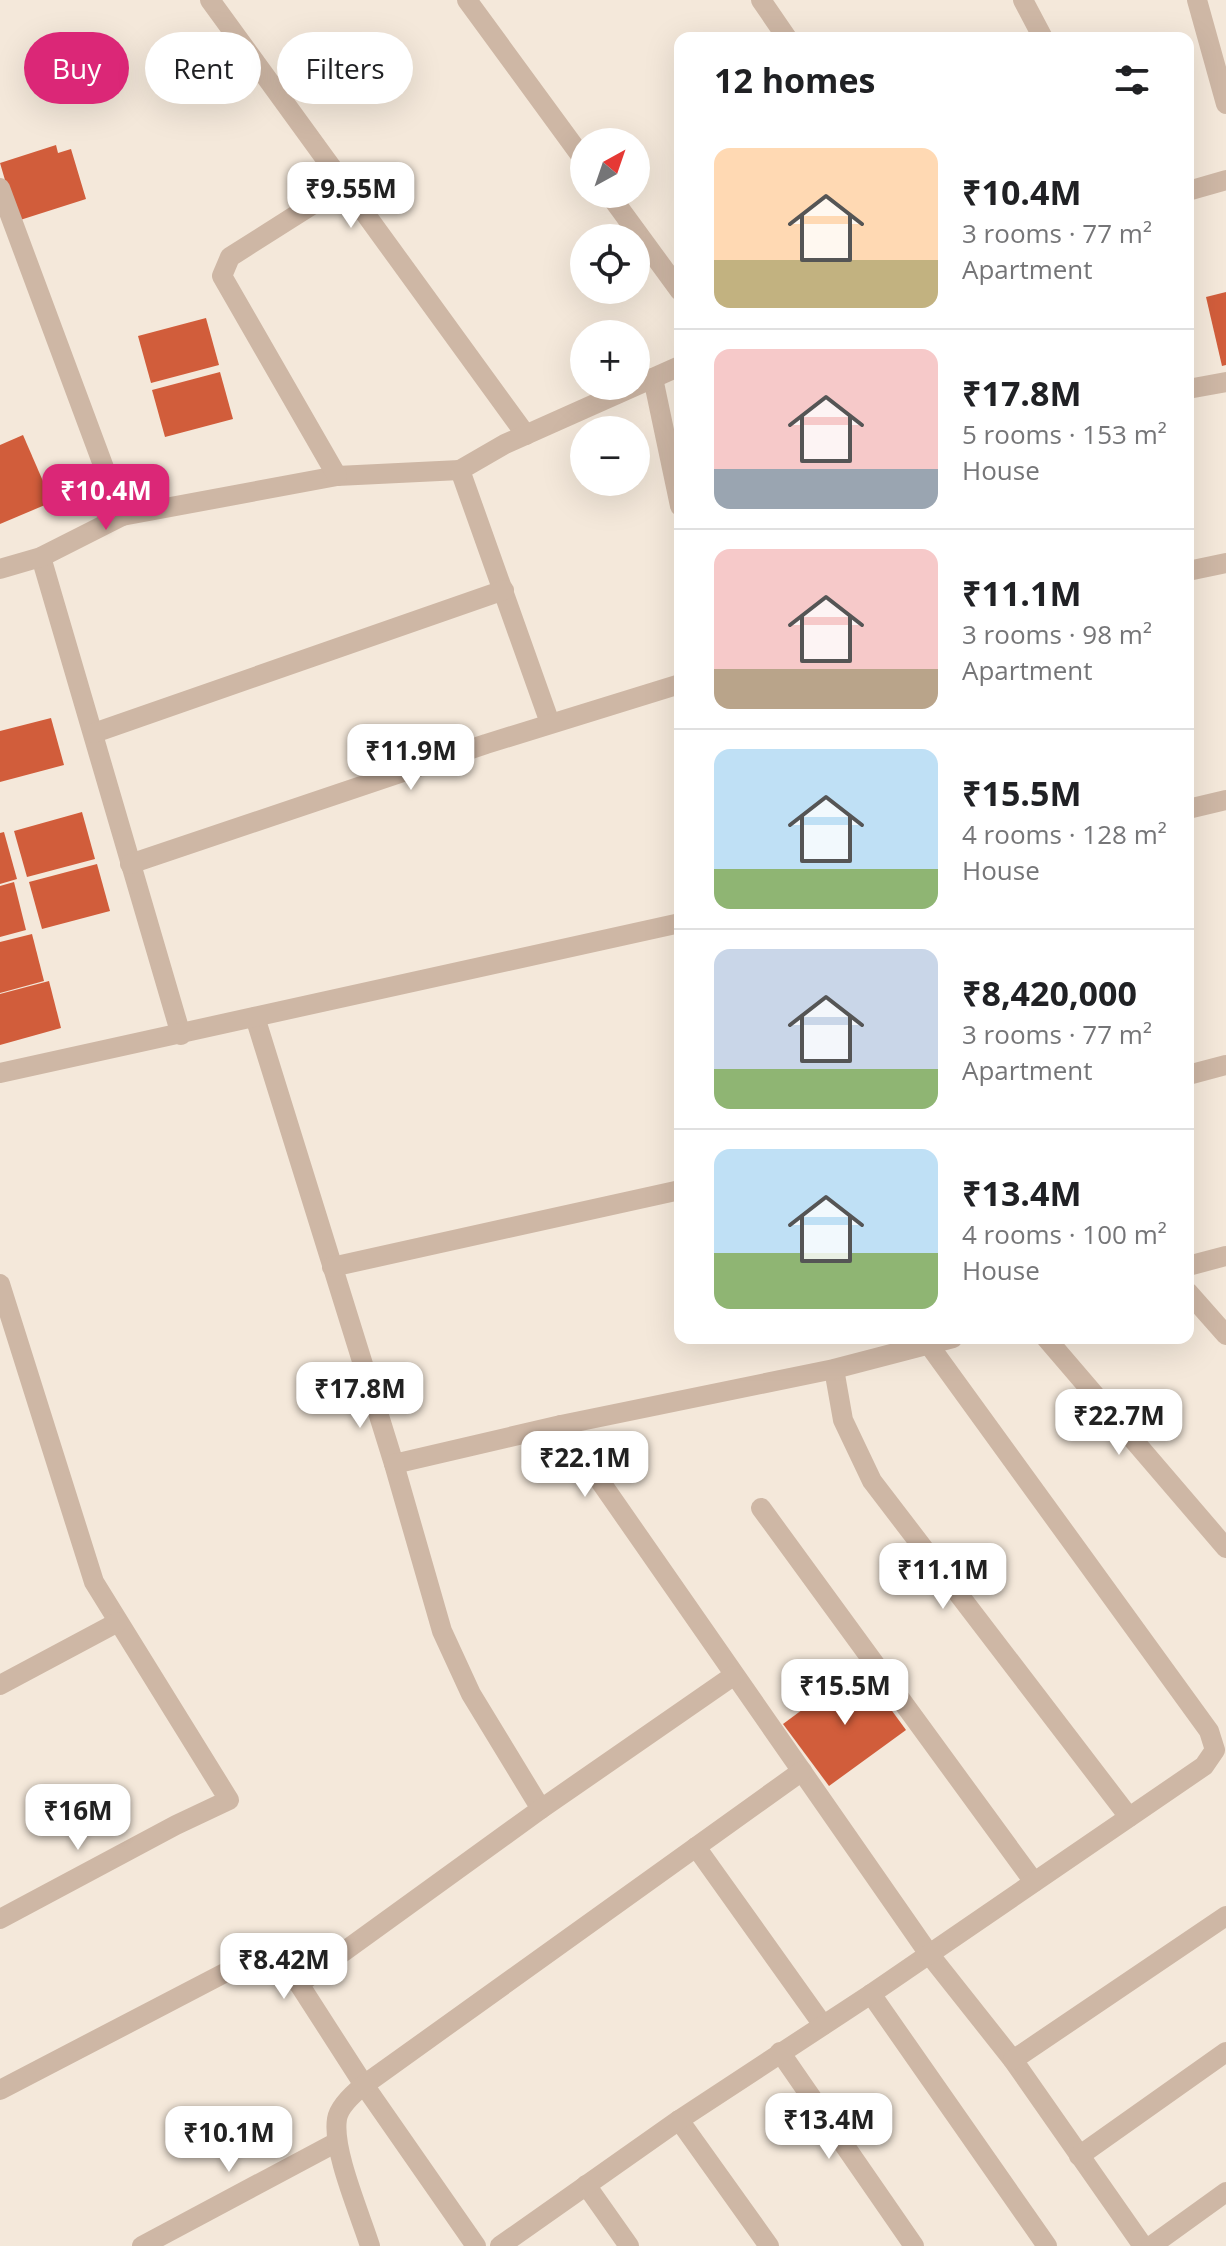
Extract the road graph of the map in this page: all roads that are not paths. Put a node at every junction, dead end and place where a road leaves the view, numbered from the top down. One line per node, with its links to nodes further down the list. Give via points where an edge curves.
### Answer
1 (210, 0): 11 (street)
2 (467, 0): 9 (street)
3 (761, 0): 6 (street)
4 (1023, 0): 7 (street)
5 (1197, 0): 8 (street)
6 (783, 32)
7 (1040, 32)
8 (1226, 104)
9 (570, 141)
10 (1226, 180): 13 (street)
11 (345, 184): 20 (street); 22 (street, via 230,257 222,276)
12 (0, 188): 24 (street)
13 (1194, 189)
14 (619, 208): 15 (street)
15 (674, 283)
16 (674, 369): 17 (street)
17 (653, 378): 20 (street); 23 (street)
18 (1226, 382): 19 (street)
19 (1194, 388)
20 (526, 435): 21 (street)
21 (460, 470): 22 (street); 29 (street)
22 (337, 476): 24 (street)
23 (674, 478)
24 (122, 516): 25 (street)
25 (41, 557): 27 (street); 32 (street)
26 (1226, 563): 28 (street)
27 (0, 569)
28 (1194, 570)
29 (504, 590): 31 (street); 32 (street)
30 (674, 686): 31 (street)
31 (550, 723): 35 (street)
32 (94, 733): 35 (street)
33 (1226, 800): 34 (street)
34 (1194, 808)
35 (130, 864): 38 (street)
36 (674, 924): 37 (street)
37 (255, 1017): 38 (street); 45 (street)
38 (181, 1035): 40 (street)
39 (1226, 1065): 41 (street)
40 (0, 1073)
41 (1194, 1073)
42 (674, 1191): 45 (street)
43 (1226, 1256): 44 (street)
44 (1194, 1264)
45 (332, 1267): 54 (street)
46 (0, 1284): 57 (street, via 94,1582)
47 (1194, 1299): 48 (street)
48 (1226, 1335)
49 (932, 1344): 51 (street)
50 (1051, 1344): 56 (street)
51 (929, 1345): 52 (street); 62 (street, via 1209,1731 1215,1750 1204,1766)
52 (834, 1369): 53 (street); 62 (street, via 843,1420 872,1481)
53 (561, 1425): 54 (street); 58 (street)
54 (394, 1464): 61 (street, via 442,1631 471,1694)
55 (761, 1508): 64 (street)
56 (1226, 1548)
57 (118, 1622): 59 (street); 66 (street, via 229,1800)
58 (733, 1676): 60 (street); 61 (street)
59 (0, 1685)
60 (802, 1771): 63 (street); 67 (street)
61 (541, 1809): 68 (street)
62 (1129, 1817): 64 (street)
63 (696, 1847): 70 (street); 74 (street)
64 (1034, 1882): 67 (street)
65 (1226, 1916): 73 (street)
66 (0, 1919)
67 (929, 1954): 69 (street); 73 (street)
68 (299, 1984): 74 (street); 75 (street, via 259,1960 238,1966)
69 (871, 1994): 70 (street); 88 (street)
70 (823, 2025): 71 (street)
71 (780, 2052): 76 (street); 87 (street)
72 (1226, 2052): 78 (street)
73 (1013, 2060): 78 (street)
74 (364, 2085): 77 (street, via 337,2115); 83 (street)
75 (0, 2090)
76 (679, 2120): 79 (street); 86 (street)
77 (337, 2142): 81 (street); 82 (street)
78 (1079, 2156): 89 (street)
79 (586, 2185): 84 (street); 85 (street)
80 (1226, 2192): 90 (street)
81 (142, 2246)
82 (370, 2246)
83 (476, 2246)
84 (500, 2246)
85 (629, 2246)
86 (769, 2246)
87 (914, 2246)
88 (1047, 2246)
89 (1143, 2246)
90 (1151, 2246)

